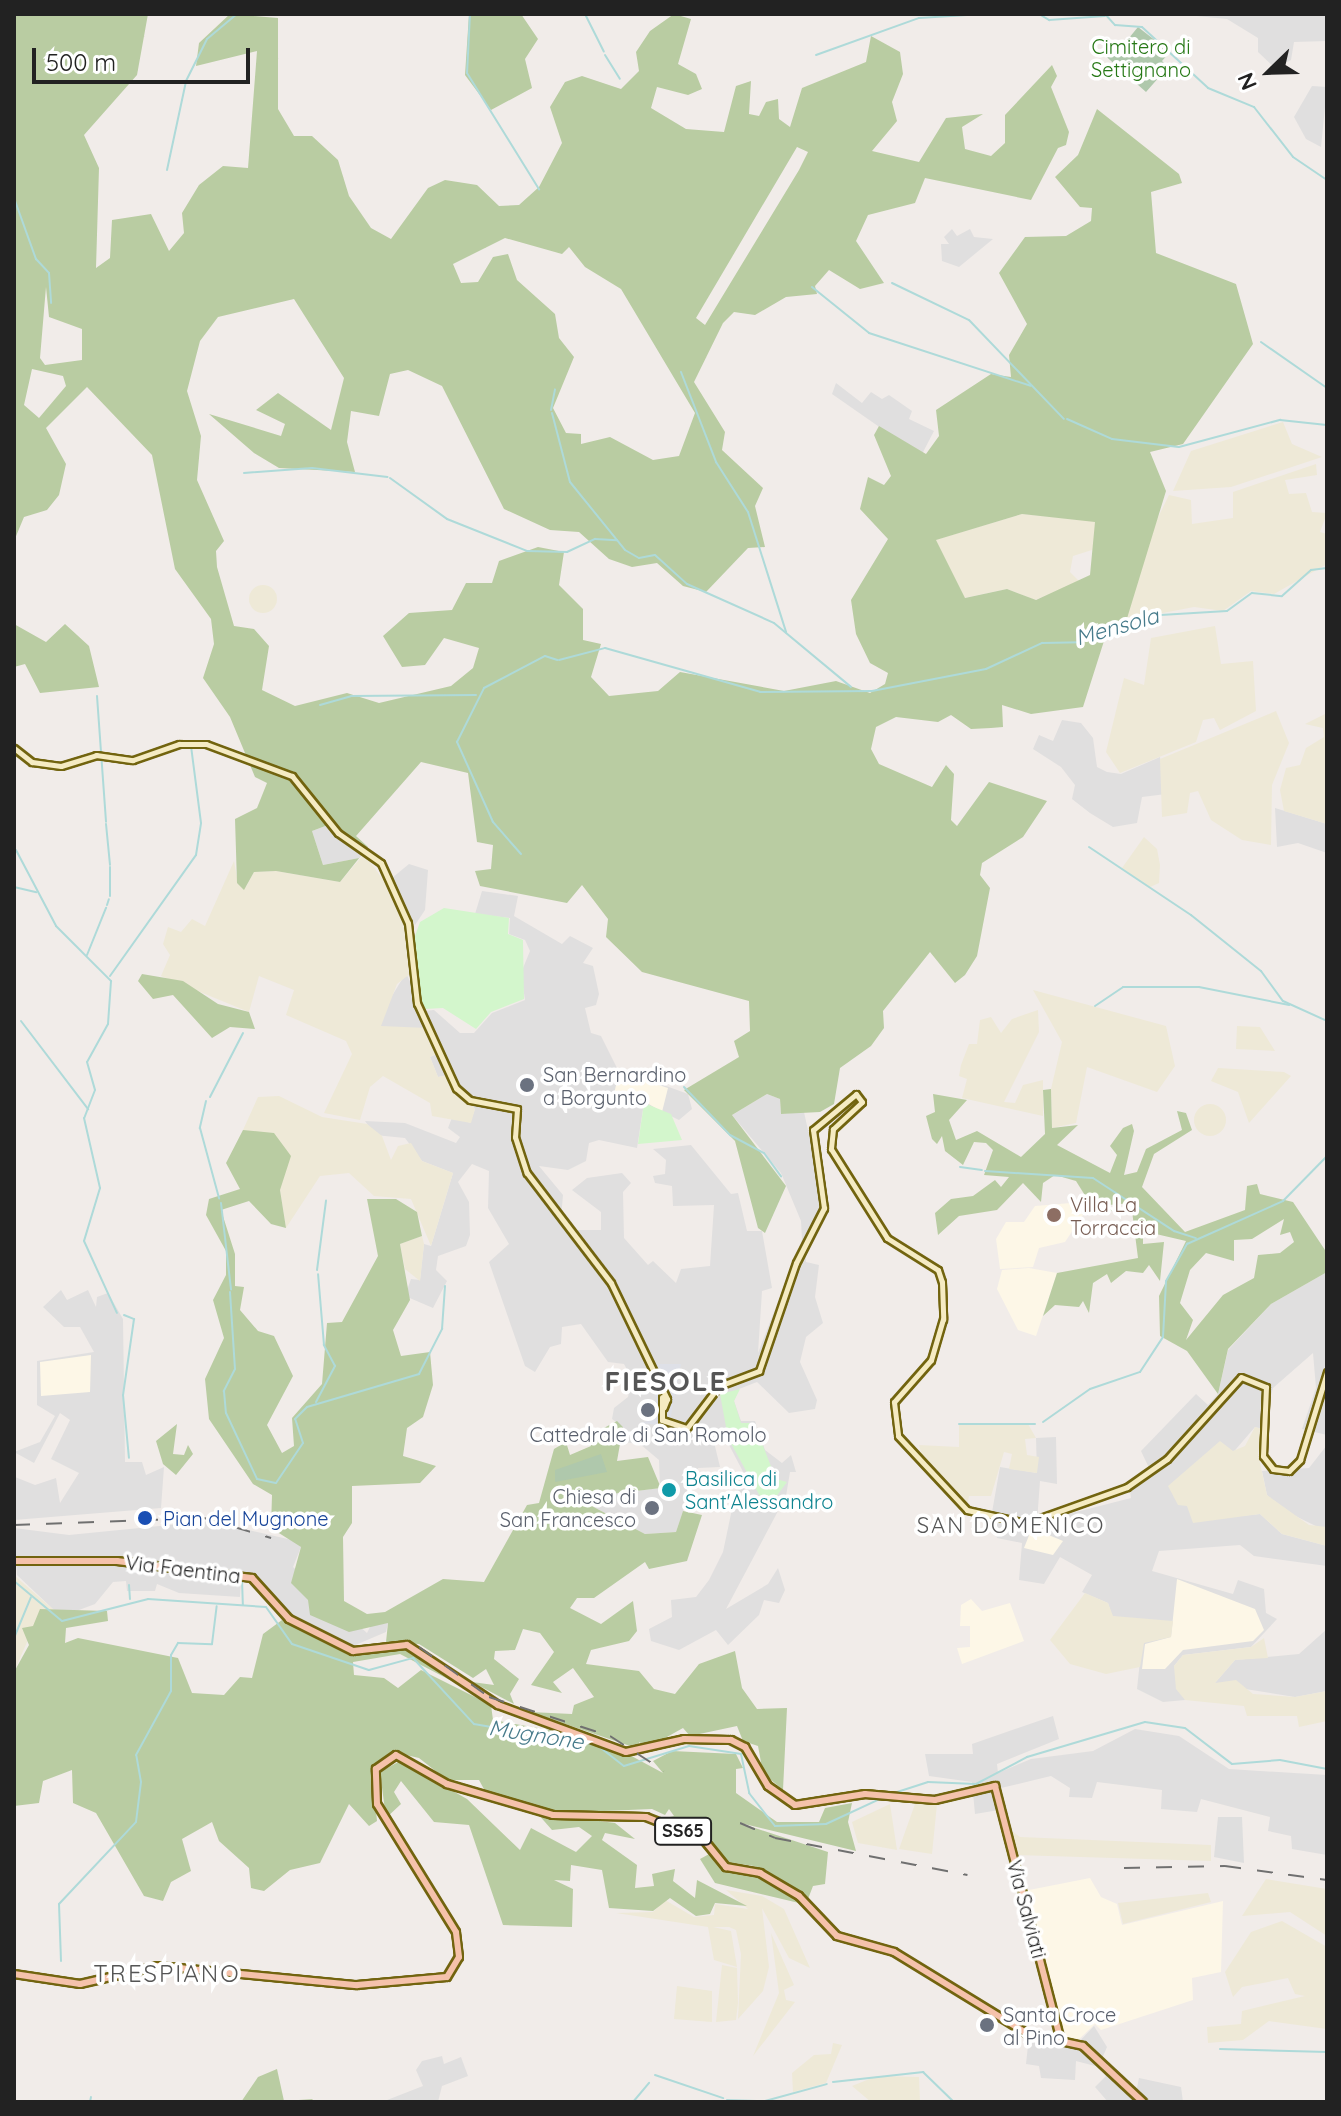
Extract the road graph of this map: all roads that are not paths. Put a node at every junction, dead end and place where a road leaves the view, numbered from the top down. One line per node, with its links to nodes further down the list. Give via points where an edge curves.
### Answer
1 (14, 748): 2 (main road, via 45,765 101,754 148,758 190,742 236,754 292,776 341,836 384,866 408,924 417,1003 463,1096 517,1109 515,1137 527,1173 594,1263 650,1364 663,1401 661,1418 669,1423 691,1427 719,1386 759,1371 796,1263 824,1208 813,1130 857,1094 862,1102 833,1129 831,1149 887,1238 938,1270 942,1282 940,1331 928,1364 897,1394 896,1431 915,1462 967,1510 1028,1523 1085,1504 1155,1469 1241,1377 1258,1379 1269,1393 1265,1460 1279,1471 1291,1470)
2 (1327, 1372)
3 (14, 1561): 5 (main road, Via Faentina, via 117,1561 249,1578 304,1627 359,1652 407,1645 492,1702 629,1753 684,1739 731,1740 773,1791 801,1806 870,1795 908,1799)
4 (1004, 1784): 6 (main road)
5 (995, 1786): 6 (main road, Via Salviati)
6 (998, 1795): 8 (main road, Via Salviati, via 1061,2031)
7 (14, 1974): 8 (main road, SS65, via 91,1984 158,1966 342,1984 437,1980 458,1962 456,1932 380,1813 374,1787 384,1762 415,1762 447,1784 553,1815 655,1819 704,1840 726,1867 760,1873 799,1896 829,1932 885,1948 999,2020)
8 (1059, 2041): 9 (main road, via 1083,2046)
9 (1143, 2102)

